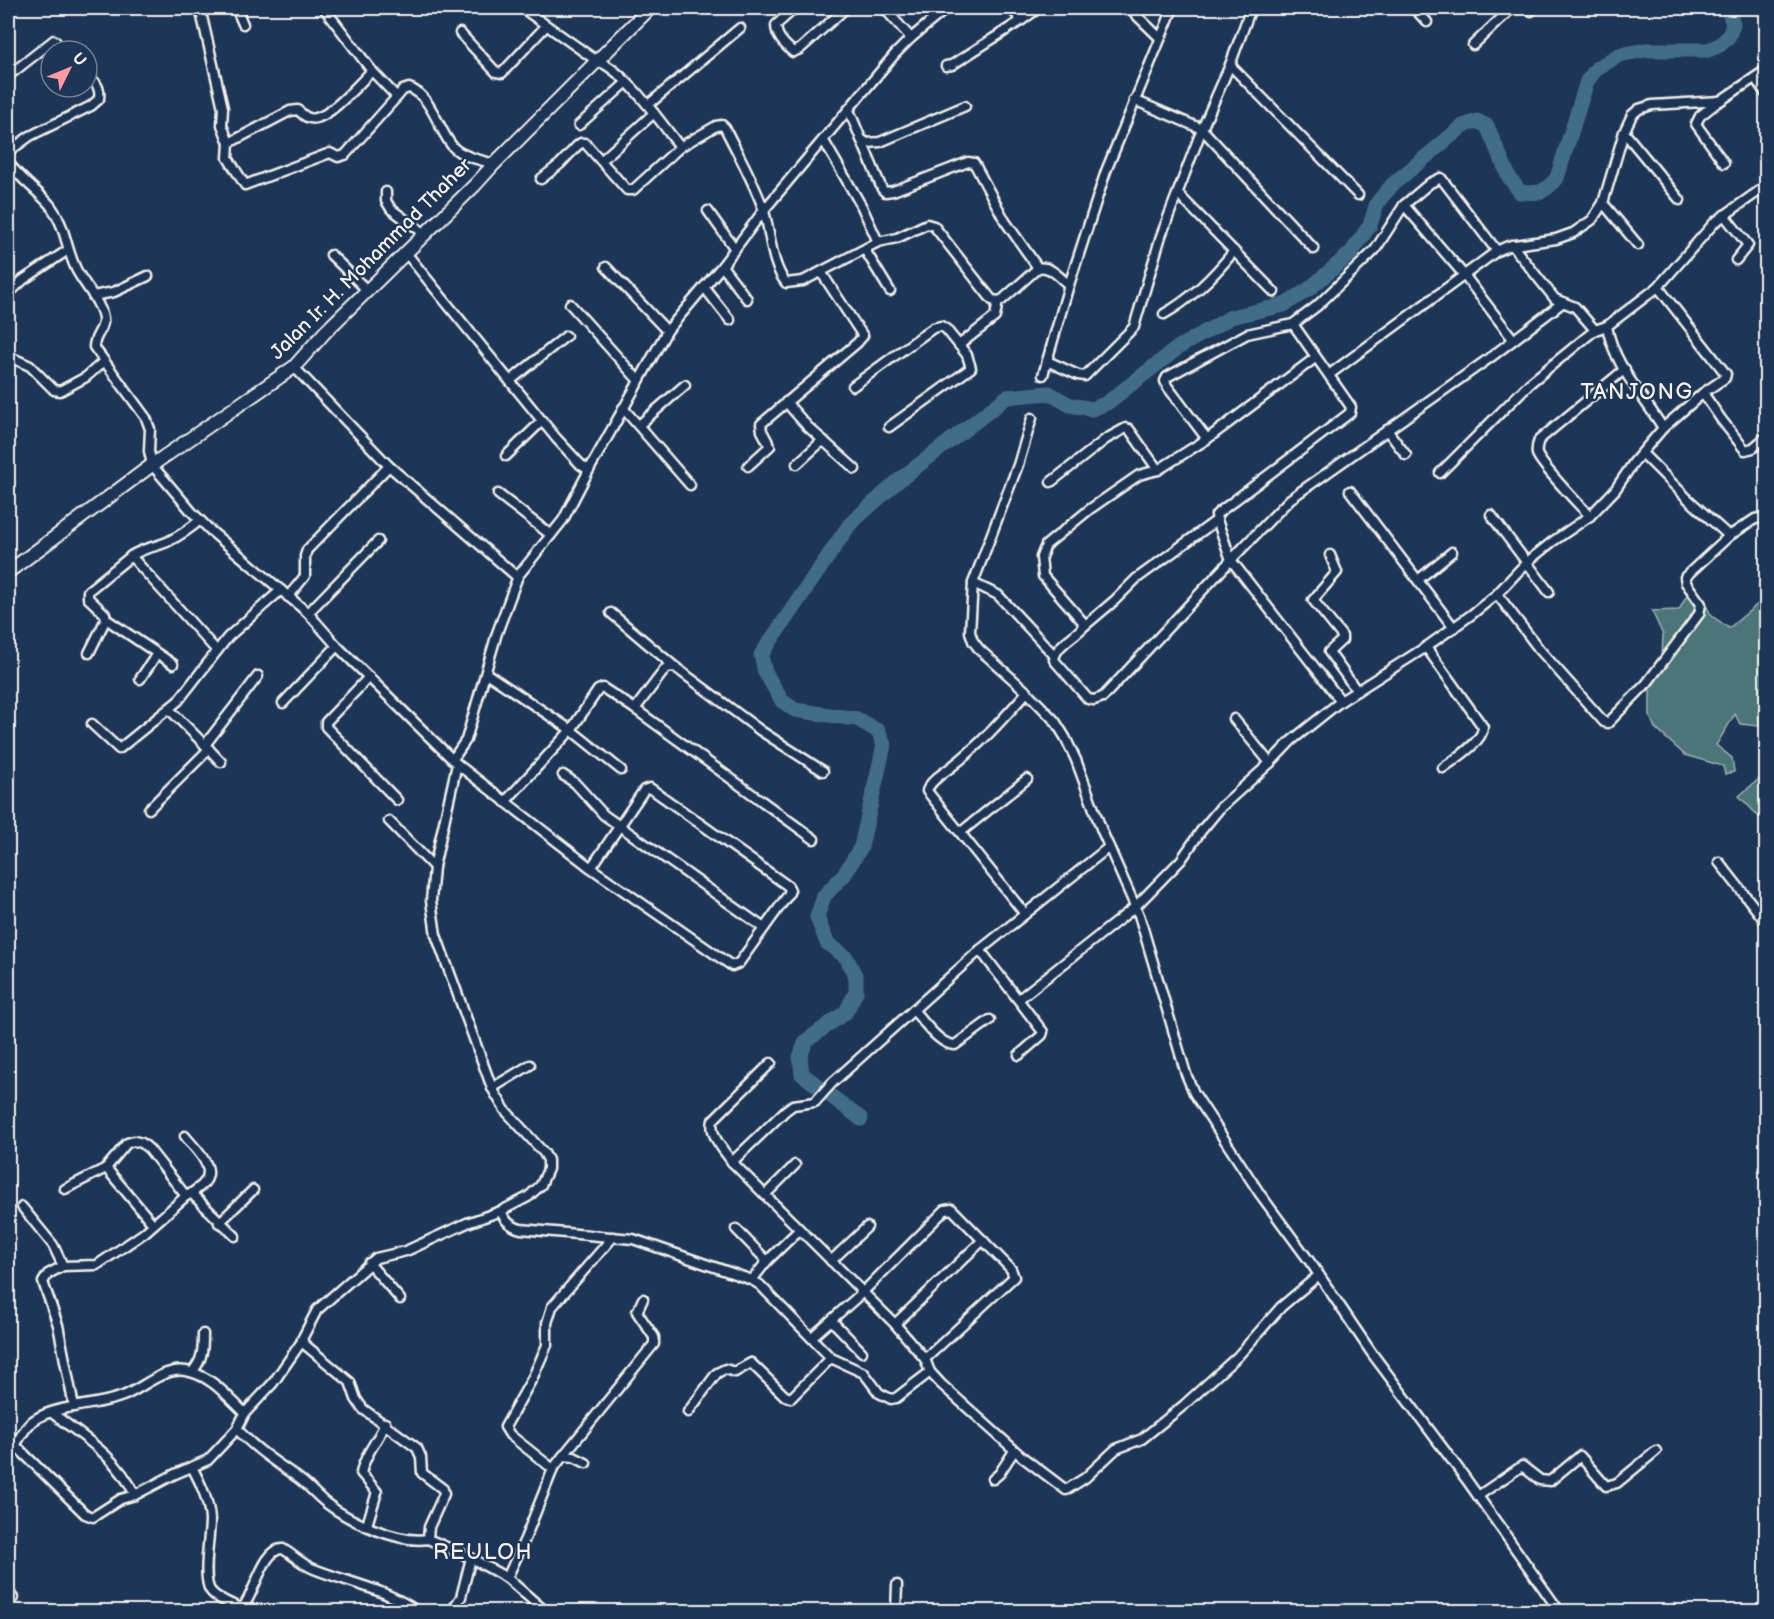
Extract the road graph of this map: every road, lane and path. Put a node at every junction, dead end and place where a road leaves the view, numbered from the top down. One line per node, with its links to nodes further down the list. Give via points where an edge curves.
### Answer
1 (200, 8): 48 (street, via 223,108 222,125)
2 (236, 8): 19 (street)
3 (324, 8): 31 (street)
4 (522, 8): 20 (street)
5 (650, 8): 27 (main road, Jalan Ir. H. Mohammad Thaher)
6 (846, 8): 16 (street, via 794,52 776,32 776,25)
7 (884, 8): 23 (street)
8 (947, 8): 23 (street)
9 (1010, 8): 17 (street)
10 (1039, 8): 17 (street)
11 (1129, 8): 24 (street)
12 (1173, 8): 24 (street)
13 (1251, 8): 28 (street)
14 (1414, 8): 18 (street)
15 (1512, 8): 25 (street)
16 (794, 9)
17 (1022, 20): 29 (street)
18 (1427, 22)
19 (243, 24)
20 (546, 26): 22 (street, via 502,73 496,72); 27 (street)
21 (740, 28): 41 (street)
22 (460, 33)
23 (911, 38): 42 (street)
24 (1160, 38): 38 (street)
25 (1473, 45)
26 (39, 52): 32 (street)
27 (597, 61): 34 (street); 54 (main road, Jalan Ir. H. Mohammad Thaher)
28 (1230, 65): 44 (street); 59 (street)
29 (946, 66)
30 (1767, 70): 33 (street)
31 (372, 71): 36 (street); 48 (street, via 316,118 298,110 290,111)
32 (8, 76)
33 (1755, 78): 35 (street); 39 (street)
34 (626, 82): 41 (street); 43 (street)
35 (1765, 91)
36 (398, 97): 48 (street, via 345,155 330,153 249,185 242,183 228,158); 54 (street, via 403,90 414,89 456,151)
37 (99, 99): 50 (street)
38 (1134, 100): 44 (street); 85 (street)
39 (1720, 101): 45 (street, via 1639,109); 53 (street, via 1700,116 1696,124)
40 (965, 106): 46 (street, via 880,142)
41 (651, 109): 49 (street); 51 (street)
42 (849, 110): 46 (street); 47 (street)
43 (579, 125)
44 (1202, 129): 58 (street); 71 (street)
45 (1624, 132): 60 (street); 61 (street)
46 (861, 139): 81 (street, via 885,192 974,163 1005,221)
47 (824, 141): 63 (street); 67 (street)
48 (229, 142)
49 (680, 147): 51 (street, via 631,191); 63 (street, via 722,125)
50 (8, 152)
51 (602, 160): 55 (street, via 581,142)
52 (8, 162): 72 (street, via 50,205 63,225)
53 (1724, 163)
54 (494, 164): 66 (main road, Jalan Ir. H. Mohammad Thaher)
55 (541, 179)
56 (1767, 186): 65 (street)
57 (386, 192): 66 (street, via 391,209)
58 (1178, 194): 74 (street); 108 (street, via 1134,327 1085,376)
59 (1358, 195)
60 (1680, 200)
61 (1603, 203): 68 (street, via 1592,220 1573,233); 69 (street)
62 (1404, 205): 75 (street, via 1430,183 1443,178); 83 (street); 99 (street, via 1375,250 1331,295)
63 (764, 210): 70 (street); 82 (street, via 784,280 790,284)
64 (708, 211): 70 (street)
65 (1724, 215): 78 (street, via 1748,245); 87 (street)
66 (425, 234): 76 (main road, Jalan Ir. H. Mohammad Thaher)
67 (878, 242): 73 (street); 94 (street, via 931,225 989,296)
68 (1512, 245): 75 (street); 95 (street)
69 (1638, 245)
70 (735, 249): 79 (street)
71 (1314, 249)
72 (68, 250): 91 (street); 92 (street)
73 (865, 250): 82 (street); 89 (street)
74 (1234, 251): 90 (street); 97 (street, via 1218,271 1179,306)
75 (1497, 251): 83 (street)
76 (406, 253): 88 (main road, Jalan Ir. H. Mohammad Thaher); 114 (street)
77 (331, 255): 88 (street)
78 (1736, 260)
79 (722, 266): 86 (street); 93 (street)
80 (606, 267): 102 (street)
81 (1038, 268): 85 (street, via 1046,267); 94 (street)
82 (821, 272): 119 (street, via 862,336)
83 (1464, 275): 104 (street); 112 (street)
84 (148, 276): 92 (street, via 114,292)
85 (1069, 285): 108 (street)
86 (704, 287): 98 (street); 102 (street)
87 (1658, 287): 100 (street); 118 (street, via 1726,374)
88 (368, 291): 110 (main road, Jalan Ir. H. Mohammad Thaher)
89 (890, 291)
90 (1274, 292)
91 (8, 294)
92 (93, 296): 109 (street, via 103,323 94,347)
93 (747, 299)
94 (998, 301): 105 (street, via 995,317)
95 (1562, 303): 101 (street, via 1575,307); 104 (street)
96 (570, 304): 115 (street)
97 (1164, 314)
98 (730, 320)
99 (1293, 324): 107 (street); 128 (street, via 1247,334 1167,377 1167,386)
100 (1607, 326): 101 (street); 111 (street)
101 (1595, 330): 140 (street, via 1530,382)
102 (667, 331): 115 (street)
103 (566, 336): 114 (street)
104 (1513, 339): 126 (street)
105 (959, 345): 117 (street, via 946,329 937,326); 124 (street, via 970,363 967,372)
106 (8, 356): 109 (street, via 30,366 54,390 60,391)
107 (1315, 358): 112 (street); 128 (street)
108 (1047, 361): 113 (street)
109 (103, 362): 134 (street, via 146,418)
110 (294, 367): 134 (main road, Jalan Ir. H. Mohammad Thaher); 135 (street)
111 (1624, 369): 125 (street); 146 (street, via 1536,446 1546,466)
112 (1330, 374): 149 (street, via 1351,407 1350,413 1218,513)
113 (1043, 375)
114 (510, 381): 122 (street)
115 (639, 381): 120 (street)
116 (685, 385): 123 (street)
117 (853, 386)
118 (1703, 393): 125 (street); 127 (street, via 1745,450)
119 (786, 402): 129 (street); 136 (street, via 761,424 770,446)
120 (623, 408): 123 (street); 137 (street)
121 (1032, 418): 161 (street)
122 (542, 421): 132 (street); 137 (street, via 580,465)
123 (639, 425): 142 (street)
124 (889, 428)
125 (1663, 428): 130 (street)
126 (1387, 430): 131 (street); 156 (street, via 1290,499)
127 (1767, 437)
128 (1207, 439): 139 (street)
129 (823, 440): 133 (street); 138 (street)
130 (1643, 454): 146 (street); 151 (street)
131 (1406, 455)
132 (506, 456)
133 (797, 464)
134 (152, 465): 148 (street); 158 (main road, Jalan Ir. H. Mohammad Thaher)
135 (389, 466): 159 (street); 163 (street, via 307,550 305,576)
136 (748, 466)
137 (589, 470): 150 (street)
138 (855, 470)
139 (1158, 470): 141 (street, via 1126,428); 168 (street, via 1139,475 1046,545 1041,557 1043,576 1079,616)
140 (1440, 472)
141 (1051, 482)
142 (690, 485)
143 (1350, 491): 160 (street)
144 (498, 494): 150 (street)
145 (1491, 515): 157 (street)
146 (1590, 516): 157 (street)
147 (1767, 517): 151 (street, via 1755,519)
148 (200, 520): 155 (street, via 180,535); 163 (street)
149 (1217, 520): 156 (street); 168 (street, via 1136,579)
150 (551, 535): 159 (street)
151 (1729, 536): 164 (street, via 1686,577 1701,604 1700,614 1650,679 1608,723 1539,649)
152 (378, 541): 165 (street)
153 (1452, 552): 160 (street)
154 (1330, 555): 182 (street, via 1337,572 1313,600 1342,636 1329,652)
155 (131, 556): 167 (street, via 88,591 88,598); 172 (street)
156 (1232, 560): 175 (street, via 1100,699 1088,699 1056,663); 184 (street)
157 (1527, 562): 162 (street); 164 (street)
158 (8, 572)
159 (518, 576): 178 (street)
160 (1418, 580): 169 (street)
161 (973, 583): 175 (street, via 998,594); 183 (street, via 973,641)
162 (1549, 592)
163 (285, 593): 165 (street); 172 (street, via 228,637)
164 (1497, 594): 169 (street)
165 (308, 613): 170 (street)
166 (611, 614): 177 (street)
167 (106, 618): 173 (street); 174 (street)
168 (1082, 628): 175 (street)
169 (1454, 628): 171 (street)
170 (337, 646): 180 (street); 185 (street)
171 (1426, 647): 182 (street); 195 (street, via 1483,727 1479,740)
172 (217, 651): 187 (street)
173 (88, 653)
174 (158, 654): 176 (street); 181 (street)
175 (1054, 655)
176 (173, 664)
177 (675, 667): 186 (street, via 666,668); 197 (street)
178 (486, 673): 190 (street); 193 (street, via 466,741)
179 (258, 676): 191 (street)
180 (369, 677): 193 (street); 200 (street, via 326,722 326,727)
181 (140, 679)
182 (1357, 691): 184 (street)
183 (1027, 692): 205 (street, via 989,735 928,786 930,796); 207 (street, via 1065,737)
184 (1341, 701): 194 (street)
185 (283, 703)
186 (635, 708): 190 (street, via 601,688); 206 (street)
187 (169, 709): 189 (street, via 119,749); 191 (street)
188 (1234, 719): 194 (street)
189 (92, 724)
190 (571, 730): 196 (street); 201 (street)
191 (207, 747): 192 (street); 202 (street)
192 (220, 762)
193 (455, 762): 201 (street); 209 (street)
194 (1270, 763): 211 (street, via 1220,808 1181,860)
195 (1443, 768)
196 (621, 770)
197 (823, 771)
198 (563, 775): 204 (street)
199 (1028, 778): 205 (street)
200 (398, 800)
201 (505, 802): 210 (street)
202 (149, 809)
203 (389, 820): 209 (street)
204 (620, 826): 210 (street); 214 (street); 214 (street, via 650,788 789,888)
205 (961, 832): 212 (street)
206 (814, 839)
207 (1109, 847): 211 (street); 212 (street)
208 (1719, 862): 213 (street)
209 (434, 867): 222 (street, via 431,901 436,934)
210 (591, 868): 214 (street, via 732,966 739,963)
211 (1135, 907): 216 (street); 245 (street, via 1194,1093)
212 (1024, 914): 215 (street)
213 (1767, 922)
214 (764, 928)
215 (980, 950): 216 (street); 217 (street)
216 (1019, 999): 219 (street, via 1043,1033)
217 (913, 1010): 218 (street, via 942,1041 951,1045); 224 (street, via 818,1099 811,1104 793,1105)
218 (990, 1020)
219 (1019, 1055)
220 (771, 1063): 224 (street, via 713,1120 715,1138)
221 (530, 1065): 222 (street)
222 (492, 1088): 232 (street, via 505,1110 548,1160 541,1185)
223 (185, 1136): 229 (street, via 209,1173 207,1180)
224 (732, 1162): 230 (street)
225 (795, 1165): 230 (street)
226 (106, 1168): 227 (street); 229 (street, via 127,1143 142,1143); 234 (street)
227 (65, 1189)
228 (253, 1190): 233 (street)
229 (189, 1195): 233 (street); 234 (street)
230 (765, 1195): 237 (street)
231 (22, 1207): 244 (street, via 53,1245)
232 (501, 1211): 239 (street, via 511,1226 521,1229); 243 (street)
233 (219, 1223): 238 (street)
234 (153, 1224): 244 (street, via 97,1264)
235 (867, 1227): 242 (street)
236 (736, 1229): 241 (street)
237 (800, 1230): 241 (street); 242 (street)
238 (235, 1236)
239 (613, 1237): 246 (street, via 633,1239); 273 (street, via 552,1307 547,1345 505,1427 510,1436)
240 (983, 1240): 247 (street, via 949,1209); 251 (street); 257 (street, via 1014,1277)
241 (767, 1261): 246 (street)
242 (831, 1261): 247 (street)
243 (369, 1263): 248 (street); 254 (street, via 317,1310)
244 (63, 1266): 260 (street, via 48,1274 44,1286 58,1325)
245 (1319, 1275): 268 (street, via 1281,1307 1214,1379 1142,1439 1116,1449 1069,1490 1059,1487); 276 (street)
246 (752, 1280): 253 (street)
247 (863, 1293): 250 (street); 251 (street)
248 (400, 1299)
249 (643, 1299): 269 (street, via 637,1312 654,1337 654,1344)
250 (832, 1321): 253 (street); 255 (street)
251 (894, 1324): 257 (street)
252 (203, 1334): 258 (street, via 202,1358)
253 (812, 1337): 256 (street)
254 (302, 1341): 263 (street, via 273,1383); 264 (street, via 351,1382 363,1409)
255 (862, 1352)
256 (831, 1358): 259 (street, via 864,1372 879,1393 891,1399); 261 (street, via 791,1398 750,1363 735,1372 725,1369 717,1373)
257 (925, 1359): 259 (street)
258 (192, 1372): 260 (street, via 172,1371 122,1396); 263 (street, via 213,1383)
259 (930, 1372): 268 (street)
260 (74, 1407): 262 (street)
261 (687, 1412)
262 (52, 1413): 266 (street, via 34,1420); 275 (street, via 100,1449 120,1469)
263 (245, 1413): 265 (street)
264 (385, 1423): 277 (street, via 366,1455 361,1473 377,1492); 278 (street, via 417,1448 422,1473 444,1491)
265 (237, 1429): 272 (street, via 208,1460); 277 (street, via 262,1454 327,1503)
266 (16, 1446): 270 (street); 275 (street, via 90,1517)
267 (1656, 1451): 276 (street, via 1610,1486 1580,1456 1550,1481 1540,1480 1522,1466)
268 (1017, 1454): 274 (street)
269 (564, 1456): 271 (street, via 574,1456); 273 (street)
270 (8, 1458)
271 (586, 1463)
272 (192, 1467): 275 (street); 282 (street, via 205,1493 210,1519 207,1565 212,1592 243,1607 266,1562 278,1548 312,1568 367,1587)
273 (553, 1469): 280 (street)
274 (993, 1479)
275 (135, 1495)
276 (1478, 1496): 286 (street)
277 (367, 1525): 278 (street, via 398,1537)
278 (428, 1539): 279 (street)
279 (471, 1558): 280 (street); 283 (street, via 461,1597)
280 (507, 1578): 284 (street)
281 (897, 1585): 285 (street)
282 (418, 1611)
283 (451, 1611)
284 (546, 1611)
285 (896, 1611)
286 (1560, 1611)

